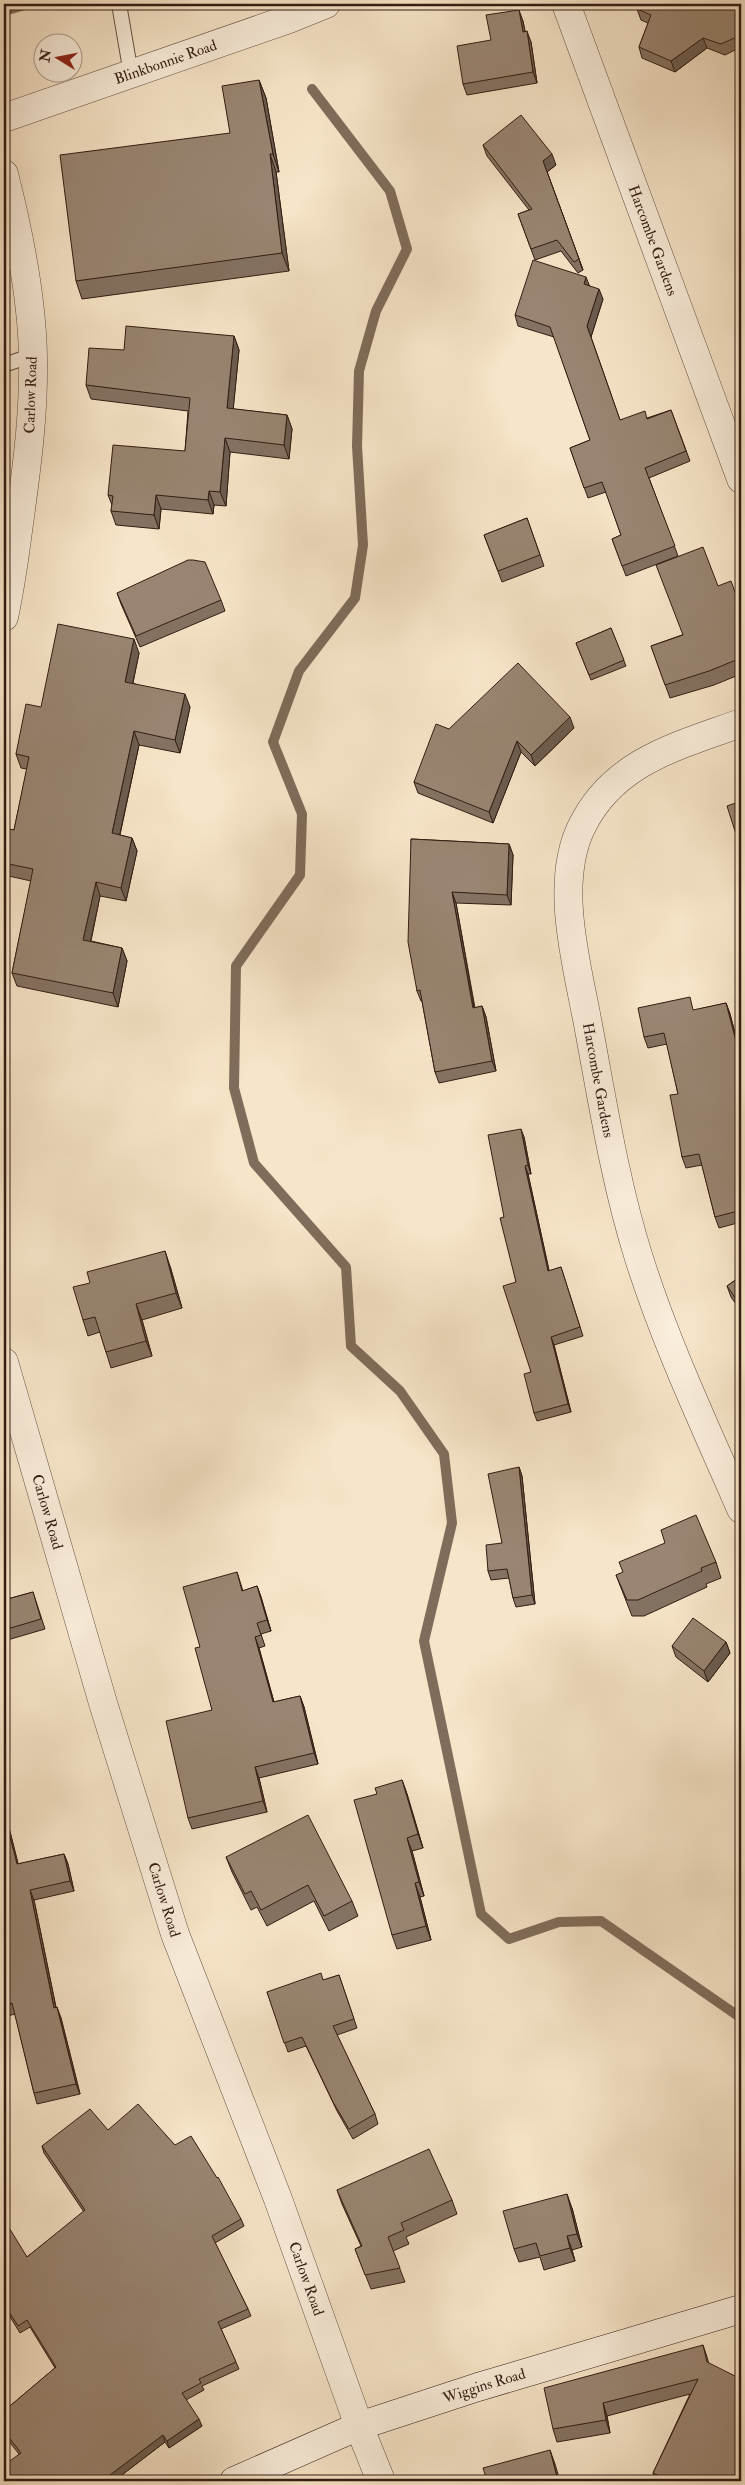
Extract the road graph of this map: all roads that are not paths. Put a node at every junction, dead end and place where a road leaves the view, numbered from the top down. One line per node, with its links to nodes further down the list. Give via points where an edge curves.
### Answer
1 (119, 4): 4 (lane)
2 (326, 4): 4 (street, Blinkbonnie Road)
3 (566, 4): 9 (street, Harcombe Gardens)
4 (131, 74): 5 (street, Blinkbonnie Road)
5 (4, 118)
6 (4, 174): 7 (street, Carlow Road, via 28,297)
7 (33, 355): 8 (lane); 10 (street, Carlow Road, via 32,422)
8 (4, 365)
9 (741, 479)
10 (4, 617)
11 (741, 722): 13 (street, Harcombe Gardens, via 652,755 615,781 596,802 581,827 573,853 569,888 571,933 621,1197 657,1312)
12 (4, 1362): 15 (street, Carlow Road, via 174,1934 278,2199)
13 (741, 1509)
14 (741, 2309): 15 (street, Wiggins Road)
15 (359, 2426): 16 (street, Wiggins Road); 17 (street, Carlow Road)
16 (234, 2481)
17 (381, 2481)

